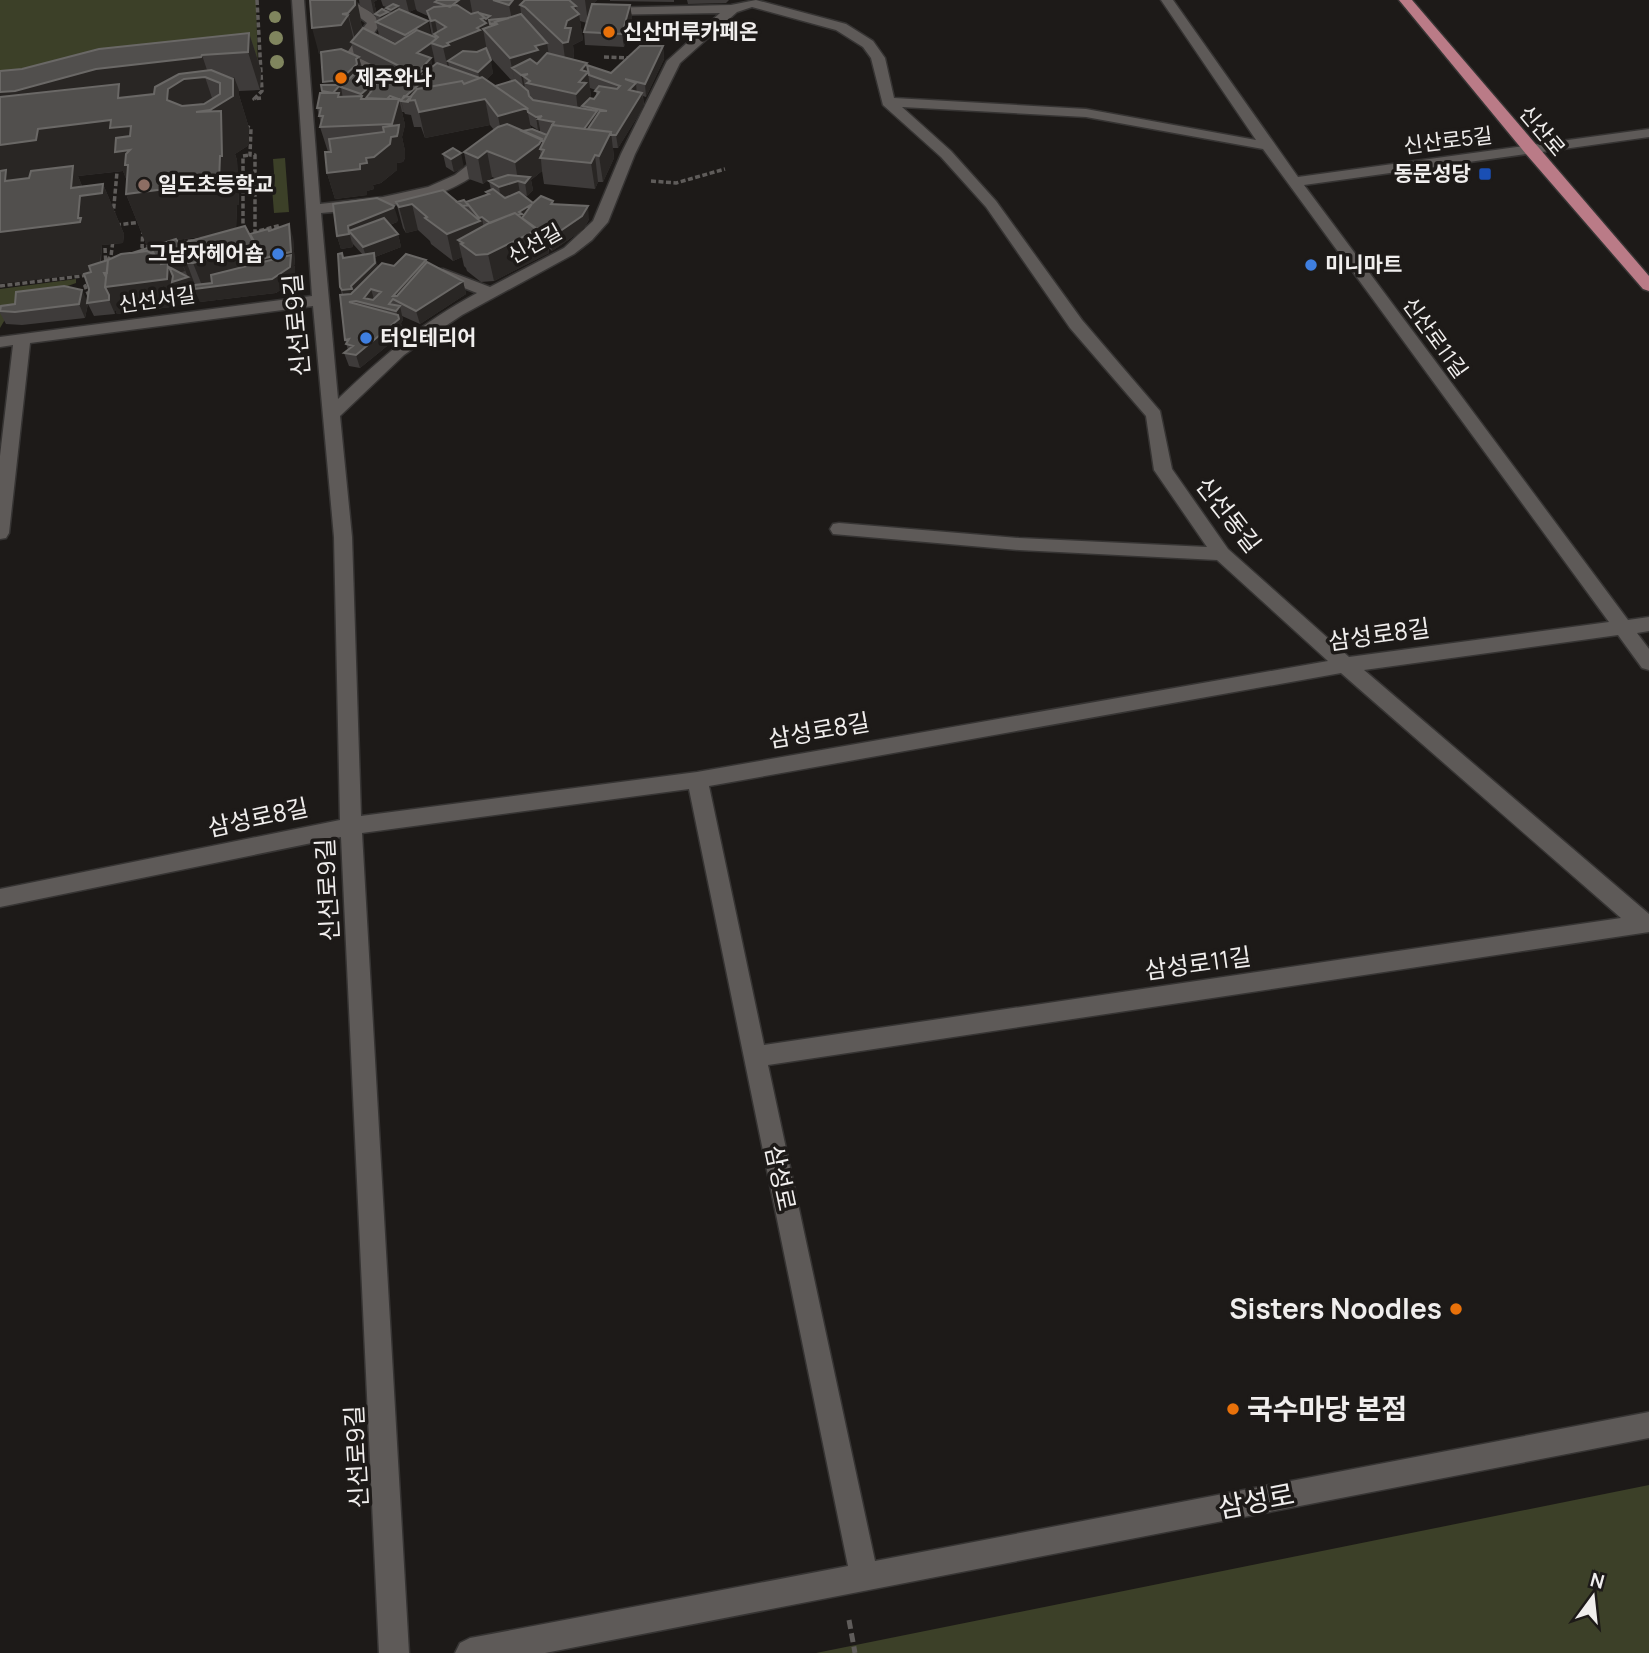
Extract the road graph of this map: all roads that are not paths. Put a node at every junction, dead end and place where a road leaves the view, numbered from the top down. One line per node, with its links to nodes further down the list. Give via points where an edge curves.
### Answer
1 (298, 0): 15 (street, 신선로9길, via 308,59)
2 (343, 0): 8 (street, via 374,23 344,55)
3 (1167, 0): 11 (street, 신산로11길)
4 (1405, 0): 13 (main road, 신산로)
5 (752, 1): 6 (street, 신선길); 9 (street, via 841,27 868,44 878,58)
6 (732, 9): 7 (street); 18 (street, 신선길, via 674,61 622,154 600,222 569,251)
7 (593, 10)
8 (412, 85)
9 (888, 102): 11 (street, via 1086,113); 26 (street, 신선동길, via 946,154 991,204 1076,324 1154,415 1163,470)
10 (1649, 133): 13 (street, 신산로5길)
11 (1268, 146): 14 (street, 신산로11길)
12 (502, 148): 15 (street, via 434,189)
13 (1531, 152): 14 (street, 신산로5길); 17 (main road, 신산로)
14 (1294, 181): 28 (street, 신산로11길)
15 (314, 209): 19 (street, 신선로9길)
16 (420, 266): 18 (street)
17 (1649, 286)
18 (491, 293): 22 (street, 신선길, via 398,351)
19 (320, 300): 20 (street, 신선서길); 22 (street, 신선로9길)
20 (22, 340): 21 (street, 신선서길); 23 (street)
21 (0, 342)
22 (332, 414): 32 (street, 신선로9길, via 343,537)
23 (6, 445): 25 (street)
24 (839, 530): 26 (street)
25 (0, 533)
26 (1222, 554): 30 (street, 신선동길)
27 (1649, 624): 28 (street, 삼성로8길)
28 (1624, 629): 29 (street, 신산로11길); 30 (street, 삼성로8길)
29 (1649, 663)
30 (1345, 665): 31 (street, 삼성로8길); 34 (street, 신선동길)
31 (697, 780): 32 (street, 삼성로8길); 35 (street, 삼성로)
32 (351, 826): 33 (street, 삼성로8길); 38 (street, 신선로9길)
33 (0, 898)
34 (1646, 924): 35 (street, 삼성로11길)
35 (754, 1057): 37 (street, 삼성로)
36 (1649, 1425): 37 (street, 삼성로)
37 (864, 1577): 39 (street, 삼성로)
38 (394, 1653)
39 (470, 1653)

